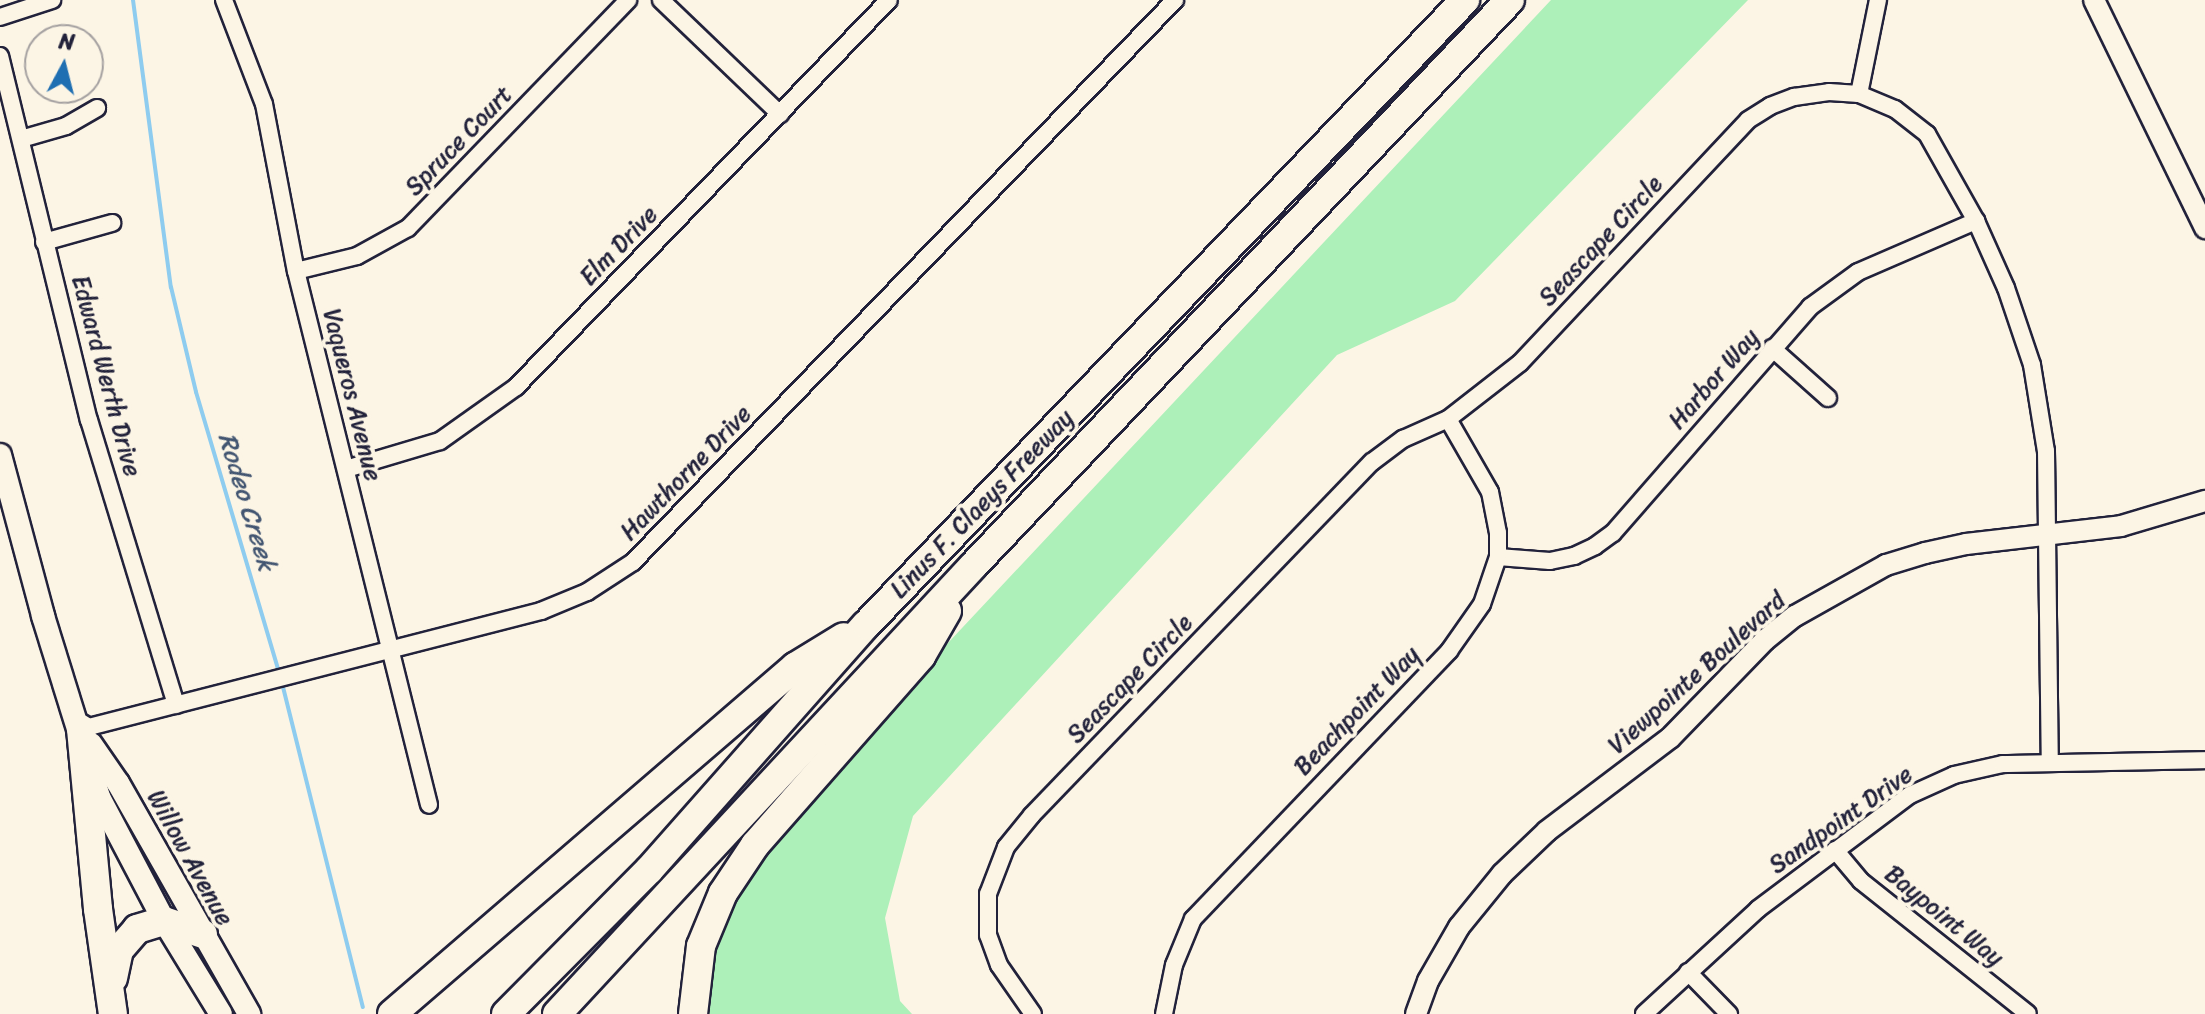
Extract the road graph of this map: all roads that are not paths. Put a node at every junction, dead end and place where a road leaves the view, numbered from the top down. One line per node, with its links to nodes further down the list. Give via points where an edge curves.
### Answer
1 (52, 0): 11 (street)
2 (224, 0): 21 (street, Vaqueros Avenue, via 264,104)
3 (628, 0): 21 (street, Spruce Court, via 408,228 357,256)
4 (661, 0): 15 (street)
5 (889, 0): 15 (street, Elm Drive)
6 (1175, 0): 32 (street, Hawthorne Drive, via 633,562 587,592 541,611)
7 (1465, 0): 31 (highway, Linus F. Claeys Freeway)
8 (1510, 0): 30 (highway, Linus F. Claeys Freeway)
9 (1878, 0): 13 (street)
10 (2094, 0): 19 (street)
11 (0, 17)
12 (0, 56): 16 (street, Edward Werth Drive)
13 (1859, 94): 17 (street, Seascape Circle, via 1895,109 1927,134); 24 (street, Seascape Circle, via 1794,97 1748,120 1520,363)
14 (97, 108): 16 (street, via 66,126)
15 (780, 114): 26 (street, Elm Drive, via 516,387 440,441)
16 (21, 139): 20 (street, Edward Werth Drive)
17 (1976, 221): 22 (street, Harbor Way, via 1858,272 1810,307); 28 (street, Seascape Circle, via 2032,365 2046,451)
18 (112, 223): 20 (street)
19 (2205, 228)
20 (44, 242): 33 (street, Edward Werth Drive, via 89,420)
21 (296, 271): 26 (street, Vaqueros Avenue)
22 (1772, 348): 23 (street); 29 (street, Harbor Way, via 1613,533 1574,556 1550,561)
23 (1828, 398)
24 (1448, 419): 29 (street, Beachpoint Way, via 1490,492); 49 (street, Seascape Circle, via 1403,439 1372,462 1006,847 988,894 988,935 1005,977)
25 (0, 455): 34 (main road, Willow Avenue, via 43,616)
26 (346, 469): 32 (street, Vaqueros Avenue)
27 (2205, 501): 28 (street, Viewpointe Boulevard, via 2136,523)
28 (2047, 535): 36 (street, Seascape Circle); 51 (street, Viewpointe Boulevard, via 1966,544 1886,565 1795,616 1670,738 1547,831 1502,874 1459,927)
29 (1498, 557): 50 (street, Beachpoint Way, via 1482,604 1449,651 1193,919 1181,940)
30 (973, 566): 47 (highway, Linus F. Claeys Freeway); 48 (highway, via 921,656 755,845 723,893 701,946)
31 (866, 625): 45 (highway, via 795,667); 46 (highway, Linus F. Claeys Freeway, via 649,870)
32 (390, 650): 33 (street, Hawthorne Drive); 37 (street, Vaqueros Avenue)
33 (176, 705): 34 (street, Hawthorne Drive)
34 (81, 729): 39 (main road, Willow Avenue, via 99,797); 40 (main road, Willow Avenue, via 118,783); 42 (highway)
35 (2205, 760): 36 (street, Sandpoint Drive)
36 (2050, 763): 38 (street, Sandpoint Drive, via 2003,764 1954,775 1910,795)
37 (429, 805)
38 (1835, 850): 41 (street, Sandpoint Drive); 54 (street, Baypoint Way, via 1861,881)
39 (164, 921): 40 (highway); 42 (highway, via 137,929 119,950); 43 (main road, Willow Avenue)
40 (203, 934): 44 (main road, Willow Avenue)
41 (1688, 972): 52 (street, Sandpoint Drive); 53 (street)
42 (112, 1004)
43 (221, 1014)
44 (249, 1014)
45 (392, 1014)
46 (506, 1014)
47 (557, 1014)
48 (693, 1014)
49 (1033, 1014)
50 (1164, 1014)
51 (1416, 1014)
52 (1644, 1014)
53 (1729, 1014)
54 (2028, 1014)

